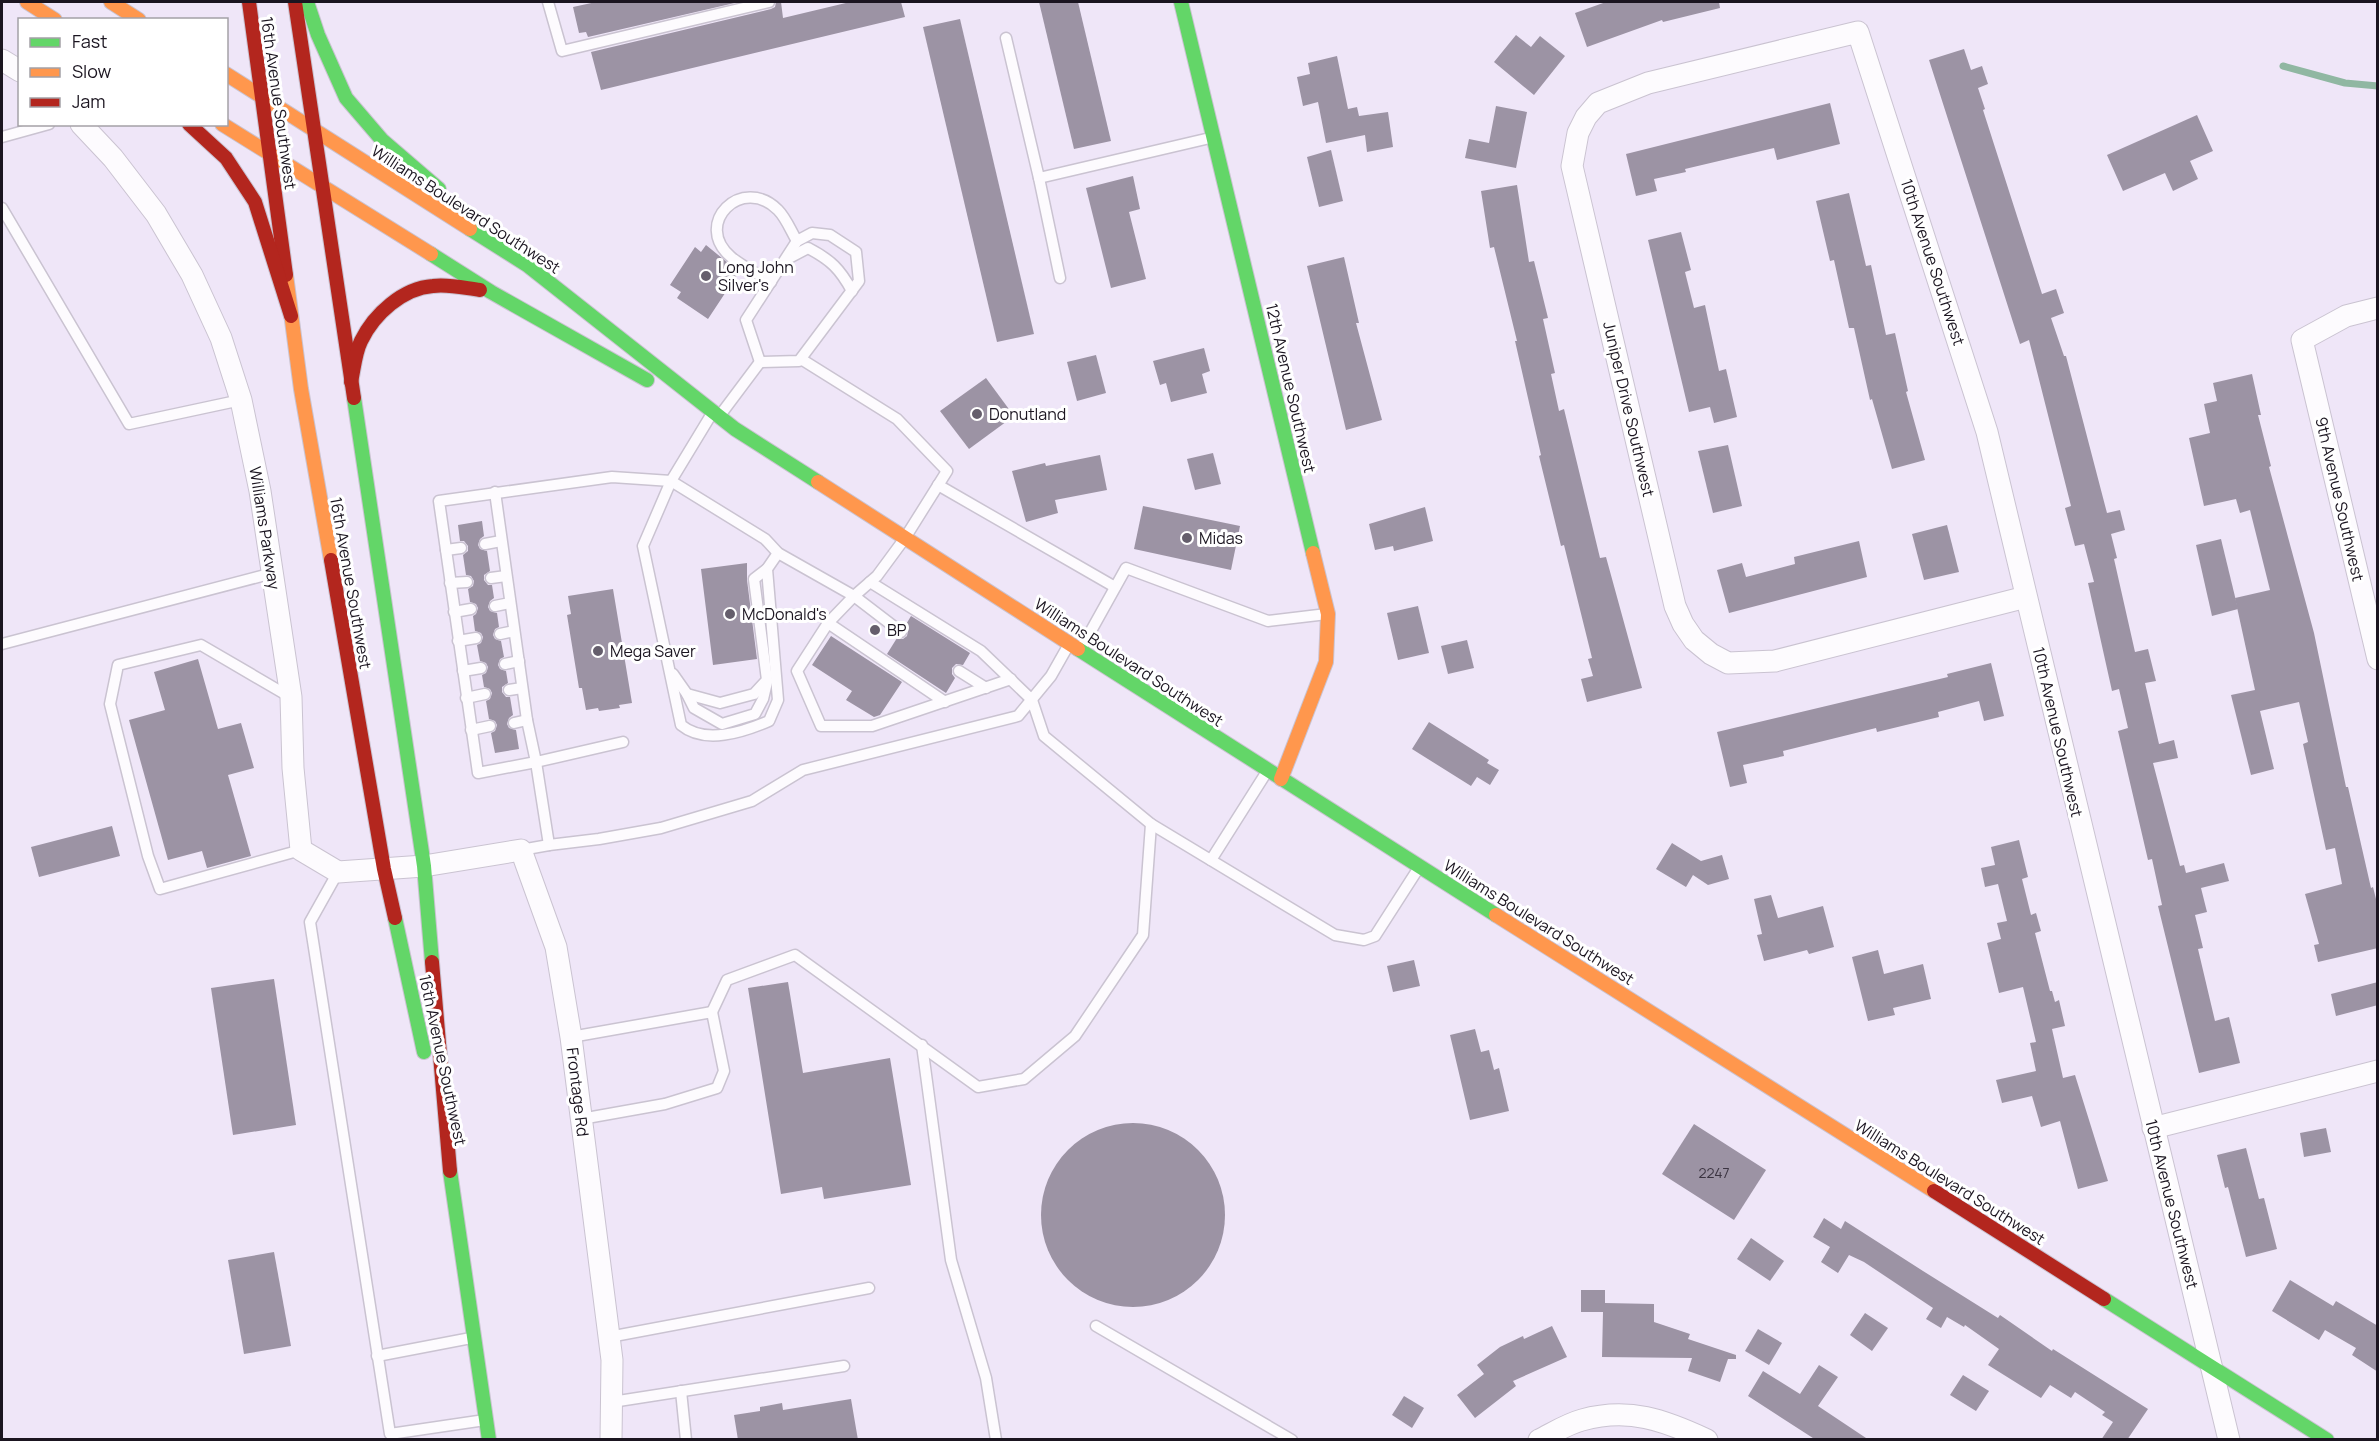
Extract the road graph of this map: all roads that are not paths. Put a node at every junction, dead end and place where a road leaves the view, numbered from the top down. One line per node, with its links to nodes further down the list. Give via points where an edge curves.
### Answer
1 (27, 2): 9 (main road)
2 (111, 2): 10 (main road)
3 (249, 2): 16 (main road, 16th Avenue Southwest)
4 (295, 2): 21 (main road, 16th Avenue Southwest)
5 (307, 2): 30 (main road, via 346,98 382,140)
6 (548, 2): 7 (lane, via 562,51)
7 (769, 2)
8 (1181, 2): 23 (main road, 12th Avenue Southwest)
9 (52, 18)
10 (136, 18)
11 (1858, 32): 60 (street, 10th Avenue Southwest, via 1987,432); 60 (street, Juniper Drive Southwest, via 1648,83 1598,103 1578,133 1572,166 1675,606 1694,640 1728,663 1775,661)
12 (1006, 38): 25 (lane)
13 (2, 60): 14 (street)
14 (18, 70)
15 (228, 75): 16 (main road, Williams Boulevard Southwest)
16 (263, 97): 21 (main road, Williams Boulevard Southwest); 24 (main road, 16th Avenue Southwest)
17 (42, 126): 22 (lane)
18 (83, 126): 40 (street, Williams Parkway, via 156,214 192,275 221,338)
19 (191, 126): 36 (main road, via 226,158 255,202)
20 (225, 126): 24 (main road, Williams Boulevard Southwest)
21 (315, 130): 26 (main road, 16th Avenue Southwest); 30 (main road, Williams Boulevard Southwest)
22 (2, 137)
23 (1214, 137): 25 (lane); 65 (main road, 12th Avenue Southwest)
24 (269, 154): 26 (main road, Williams Boulevard Southwest); 36 (main road, 16th Avenue Southwest)
25 (1039, 178): 31 (lane)
26 (322, 187): 34 (main road, Williams Boulevard Southwest); 39 (main road, 16th Avenue Southwest)
27 (2, 208): 40 (lane, via 129,424)
28 (797, 241): 29 (lane); 32 (lane, via 779,211 767,201 747,196 722,211 717,221 718,240 730,257); 33 (lane, via 812,233 830,235 856,252 859,281)
29 (785, 260): 32 (lane); 33 (lane, via 808,248 838,268)
30 (527, 265): 41 (main road, Williams Boulevard Southwest)
31 (1060, 278)
32 (771, 282): 38 (lane, via 746,320)
33 (852, 291): 37 (lane)
34 (492, 292): 39 (main road, via 442,285 423,287 404,296 378,316 361,341); 41 (main road, Williams Boulevard Southwest)
35 (2378, 308): 74 (street, 9th Avenue Southwest, via 2346,316 2302,340)
36 (291, 316): 107 (main road, 16th Avenue Southwest)
37 (801, 359): 38 (lane); 43 (lane, via 897,419 947,471)
38 (760, 362): 41 (lane)
39 (351, 382): 105 (main road, 16th Avenue Southwest)
40 (241, 400): 52 (street, Williams Parkway)
41 (714, 416): 42 (lane); 45 (main road, Williams Boulevard Southwest)
42 (671, 481): 44 (lane, via 612,477); 50 (lane, via 765,539); 80 (lane, via 643,546)
43 (938, 485): 45 (lane); 58 (lane)
44 (495, 492): 46 (lane); 49 (lane, via 439,501)
45 (905, 538): 56 (lane); 73 (main road, Williams Boulevard Southwest)
46 (501, 541): 47 (lane); 53 (lane)
47 (486, 544)
48 (461, 548): 49 (lane)
49 (446, 550): 57 (lane)
50 (778, 553): 51 (lane); 59 (lane)
51 (767, 569): 80 (lane, via 778,700 769,721 705,737 690,733 681,725); 82 (lane, via 754,579)
52 (273, 573): 72 (lane); 88 (street, Williams Parkway)
53 (506, 576): 54 (lane); 61 (lane)
54 (491, 578)
55 (467, 582): 57 (lane)
56 (870, 582): 59 (lane); 81 (lane, via 981,651)
57 (450, 583): 64 (lane)
58 (1115, 586): 65 (lane, via 1126,568 1268,621); 73 (lane)
59 (854, 596): 66 (lane); 68 (lane)
60 (2026, 597): 114 (street, 10th Avenue Southwest)
61 (510, 603): 62 (lane); 67 (lane)
62 (495, 606)
63 (471, 609): 64 (lane)
64 (454, 612): 71 (lane)
65 (1328, 614): 99 (main road, 12th Avenue Southwest, via 1326,662)
66 (828, 623): 91 (lane); 91 (lane, via 797,671 821,726 872,726)
67 (514, 631): 69 (lane); 75 (lane)
68 (901, 632)
69 (500, 634)
70 (476, 638): 71 (lane)
71 (458, 641): 78 (lane)
72 (2, 644)
73 (1075, 647): 90 (lane); 98 (main road, Williams Boulevard Southwest)
74 (2378, 659)
75 (519, 661): 76 (lane); 83 (lane)
76 (505, 664)
77 (481, 668): 78 (lane)
78 (463, 671): 89 (lane)
79 (959, 671): 84 (lane)
80 (671, 672): 87 (lane)
81 (1011, 679): 84 (lane); 90 (lane)
82 (767, 680): 87 (lane, via 754,694 720,703); 87 (lane, via 755,714 722,724 694,708)
83 (522, 688): 85 (lane); 92 (lane)
84 (986, 688): 91 (lane)
85 (509, 690)
86 (485, 694): 89 (lane)
87 (687, 694)
88 (291, 697): 103 (street, Williams Parkway); 103 (lane, via 201,645 118,664 110,704 160,889)
89 (466, 698): 95 (lane)
90 (1032, 700): 100 (lane, via 1044,736); 101 (lane, via 1018,716 803,770 741,805 661,828)
91 (945, 702)
92 (527, 720): 93 (lane); 97 (lane)
93 (514, 723)
94 (490, 726): 95 (lane)
95 (471, 730): 97 (lane, via 478,773)
96 (623, 742): 97 (lane)
97 (536, 762): 101 (lane)
98 (1268, 771): 99 (main road, Williams Boulevard Southwest); 104 (lane)
99 (1281, 779): 106 (main road, Williams Boulevard Southwest)
100 (1151, 824): 104 (lane); 111 (lane, via 1143,935 1075,1036 1024,1079 978,1087)
101 (549, 845): 102 (lane)
102 (521, 849): 105 (street); 110 (street, Frontage Rd, via 556,947)
103 (301, 850): 108 (street)
104 (1211, 860): 106 (lane, via 1335,936 1364,940 1375,936)
105 (424, 866): 107 (street); 115 (main road, 16th Avenue Southwest)
106 (1420, 867): 122 (main road, Williams Boulevard Southwest)
107 (384, 869): 108 (street); 115 (main road, 16th Avenue Southwest)
108 (338, 873): 120 (lane, via 310,922)
109 (712, 1012): 110 (lane); 111 (lane, via 728,980 795,954); 113 (lane, via 724,1071 717,1088 665,1104)
110 (571, 1037): 113 (street, Frontage Rd)
111 (922, 1045): 129 (lane, via 951,1260 986,1378)
112 (2378, 1071): 114 (street)
113 (581, 1119): 118 (street, Frontage Rd)
114 (2153, 1128): 122 (street, 10th Avenue Southwest)
115 (449, 1166): 119 (main road, 16th Avenue Southwest)
116 (869, 1288): 118 (lane)
117 (1096, 1326): 130 (lane)
118 (609, 1337): 124 (street, Frontage Rd)
119 (474, 1338): 120 (lane); 125 (main road, 16th Avenue Southwest)
120 (377, 1356): 125 (lane, via 390,1434)
121 (844, 1366): 123 (lane)
122 (2211, 1366): 133 (street, 10th Avenue Southwest); 134 (main road, Williams Boulevard Southwest)
123 (681, 1391): 124 (lane); 128 (lane)
124 (612, 1402): 127 (street, Frontage Rd)
125 (486, 1420): 126 (main road, 16th Avenue Southwest)
126 (489, 1440)
127 (612, 1440)
128 (686, 1440)
129 (996, 1440)
130 (1293, 1440)
131 (1539, 1440): 132 (street, via 1581,1420 1628,1414 1668,1422)
132 (1707, 1440)
133 (2229, 1440)
134 (2327, 1440)

